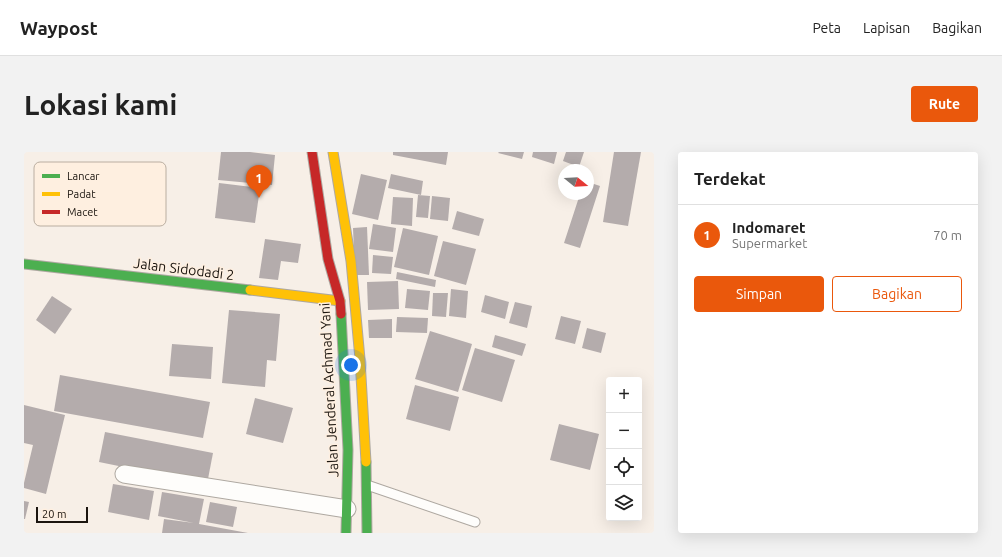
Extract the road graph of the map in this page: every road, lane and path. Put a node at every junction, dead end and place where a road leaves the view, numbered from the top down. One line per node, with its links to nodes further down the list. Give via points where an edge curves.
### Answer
1 (312, 152): 4 (main road, Jalan Jenderal Achmad Yani, via 328,259)
2 (333, 152): 6 (main road, via 355,304)
3 (24, 264): 4 (main road, Jalan Sidodadi 2)
4 (340, 301): 7 (main road, Jalan Jenderal Achmad Yani, via 348,450)
5 (124, 474): 7 (street)
6 (367, 485): 8 (lane); 10 (main road)
7 (347, 509): 9 (main road, Jalan Jenderal Achmad Yani)
8 (475, 522)
9 (346, 533)
10 (367, 533)

